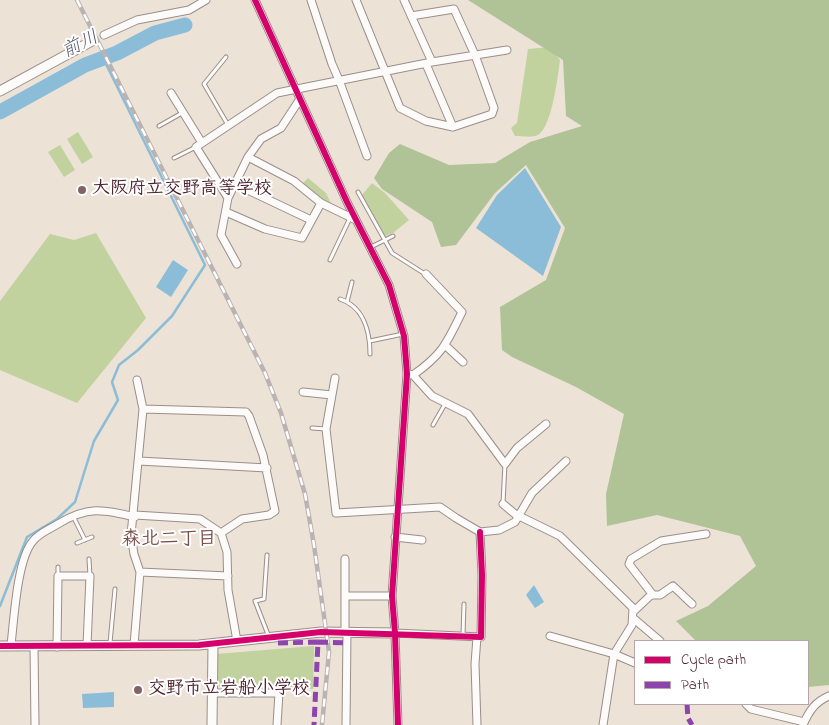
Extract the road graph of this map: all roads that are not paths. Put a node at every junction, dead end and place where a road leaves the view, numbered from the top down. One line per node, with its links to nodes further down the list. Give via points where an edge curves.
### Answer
1 (206, 0): 7 (street, via 183,12 137,20)
2 (255, 0): 15 (street)
3 (311, 0): 14 (street)
4 (356, 0): 13 (street)
5 (404, 0): 6 (street)
6 (411, 16): 10 (street, via 454,9); 12 (street)
7 (104, 35)
8 (92, 41): 16 (street)
9 (507, 50): 10 (street)
10 (475, 55): 12 (street); 22 (street, via 494,108 492,114)
11 (226, 57): 21 (lane, via 204,84)
12 (429, 63): 13 (street); 22 (street)
13 (385, 72): 14 (street); 22 (street, via 400,108 426,121)
14 (339, 80): 15 (street); 24 (street)
15 (295, 88): 18 (street); 21 (street, via 277,93)
16 (0, 91)
17 (171, 93): 19 (street)
18 (300, 99): 25 (street, via 281,128 261,138); 32 (street)
19 (184, 112): 20 (lane); 23 (street)
20 (159, 126)
21 (228, 126): 23 (street)
22 (453, 127)
23 (199, 145): 26 (lane); 29 (street)
24 (366, 156)
25 (248, 157): 27 (street); 30 (street, via 294,181)
26 (174, 158)
27 (235, 184): 29 (street); 33 (street)
28 (358, 192): 35 (lane)
29 (228, 198): 31 (street)
30 (321, 203): 32 (street); 33 (street)
31 (226, 212): 33 (street, via 265,229 302,238); 38 (street, via 221,235)
32 (353, 219): 36 (street); 37 (lane)
33 (311, 220)
34 (393, 236): 35 (lane)
35 (385, 239): 36 (lane); 39 (lane, via 392,252)
36 (370, 247): 43 (street, via 388,285)
37 (330, 260)
38 (238, 264)
39 (426, 274): 45 (street, via 462,312)
40 (352, 282): 42 (lane)
41 (340, 300): 42 (lane)
42 (347, 302): 44 (lane, via 365,320)
43 (403, 334): 44 (lane); 48 (street)
44 (370, 341): 46 (lane)
45 (446, 346): 47 (street); 48 (street, via 437,358)
46 (370, 354)
47 (463, 362)
48 (410, 375): 53 (street, via 432,396); 64 (street)
49 (335, 378): 52 (street)
50 (137, 380): 54 (street)
51 (303, 392): 52 (street)
52 (332, 395): 58 (street)
53 (446, 403): 56 (lane); 61 (street, via 468,414)
54 (144, 410): 59 (street); 62 (street, via 246,412)
55 (546, 424): 61 (street, via 516,448)
56 (433, 425)
57 (312, 428): 58 (lane)
58 (326, 429): 64 (street, via 336,513)
59 (139, 461): 62 (street); 66 (street)
60 (566, 461): 67 (street, via 550,479 532,492)
61 (505, 464): 63 (lane)
62 (266, 468): 69 (street, via 274,513 242,519)
63 (502, 504): 67 (street)
64 (396, 510): 68 (street, via 440,506); 72 (street)
65 (72, 516): 66 (street, via 87,510); 73 (lane); 100 (street, via 32,542 24,561)
66 (135, 516): 69 (street, via 200,519); 80 (street, via 132,534)
67 (518, 516): 68 (street, via 515,522 498,530); 90 (street, via 560,536 633,608)
68 (480, 532): 96 (street, via 481,637)
69 (221, 533): 83 (street, via 228,552)
70 (706, 534): 85 (street, via 661,541 631,560 629,564)
71 (92, 537): 73 (lane)
72 (394, 537): 74 (street); 87 (street)
73 (85, 540): 75 (lane)
74 (422, 540)
75 (77, 544)
76 (267, 555): 95 (lane, via 264,598 255,601)
77 (89, 559): 82 (lane)
78 (345, 559): 86 (street)
79 (58, 567): 81 (lane)
80 (140, 572): 83 (street); 101 (street)
81 (58, 576): 82 (street); 106 (street)
82 (90, 576): 104 (street)
83 (228, 576): 98 (street)
84 (115, 589): 105 (lane)
85 (653, 595): 89 (street, via 660,595 673,586); 90 (street)
86 (345, 596): 87 (street); 91 (street)
87 (392, 596): 92 (street)
88 (464, 604): 93 (lane)
89 (692, 604)
90 (633, 615): 97 (street); 107 (street, via 632,625)
91 (346, 632): 92 (street); 95 (street); 116 (street)
92 (396, 632): 93 (street); 117 (street)
93 (462, 636): 96 (street)
94 (550, 636): 107 (street)
95 (270, 637): 98 (street)
96 (477, 637): 118 (street)
97 (659, 640)
98 (237, 641): 99 (street)
99 (213, 644): 101 (street); 109 (street)
100 (11, 645): 102 (street); 103 (street)
101 (134, 645): 105 (street)
102 (0, 646)
103 (34, 646): 106 (street); 113 (street)
104 (86, 646): 105 (street); 106 (street)
105 (110, 646)
106 (57, 647)
107 (614, 654): 108 (street); 119 (street)
108 (634, 663)
109 (213, 693): 114 (street); 115 (street, via 279,693)
110 (829, 696): 112 (street, via 818,701)
111 (747, 705): 112 (street, via 751,709)
112 (803, 723)
113 (35, 725)
114 (212, 725)
115 (277, 725)
116 (346, 725)
117 (398, 725)
118 (477, 725)
119 (603, 725)

